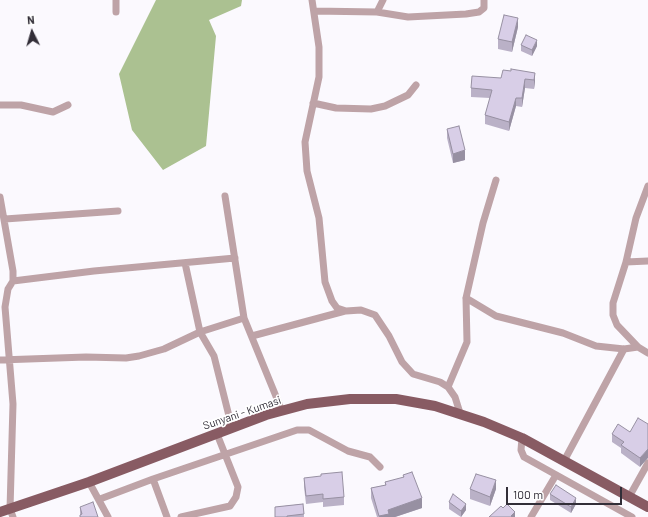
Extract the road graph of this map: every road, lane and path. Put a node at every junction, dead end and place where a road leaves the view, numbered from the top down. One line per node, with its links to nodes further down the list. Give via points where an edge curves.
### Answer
1 (116, 0): 6 (street)
2 (312, 0): 5 (street)
3 (383, 0): 7 (street)
4 (484, 0): 7 (street, via 484,8 479,12 466,14 408,17)
5 (314, 11): 7 (street); 9 (street, via 319,48 319,77)
6 (116, 12)
7 (377, 12)
8 (416, 85): 9 (street, via 408,95 385,106 371,109 336,108)
9 (313, 103): 25 (street, via 305,142 307,171 319,218 325,282 336,308)
10 (0, 105): 11 (street, via 21,105 53,112)
11 (68, 105)
12 (496, 180): 24 (street, via 482,223)
13 (648, 186): 20 (street, via 636,218)
14 (225, 196): 18 (street)
15 (0, 197): 17 (street)
16 (118, 211): 17 (street)
17 (5, 219): 22 (street)
18 (235, 258): 21 (street); 26 (street)
19 (648, 261): 20 (street)
20 (626, 262): 29 (street, via 613,303 613,314 617,325)
21 (185, 263): 22 (street); 27 (street)
22 (13, 281): 23 (street)
23 (4, 289): 33 (street)
24 (466, 298): 30 (street, via 496,316 563,333 596,346); 34 (street, via 467,342)
25 (346, 310): 28 (street); 34 (street, via 361,310 375,315 402,362 413,374)
26 (244, 318): 27 (street); 28 (street)
27 (200, 332): 33 (street, via 164,349 126,358); 37 (street, via 214,356)
28 (252, 336): 35 (street)
29 (638, 347): 30 (street); 31 (street)
30 (624, 349): 41 (street)
31 (648, 353)
32 (0, 360): 33 (street)
33 (9, 360): 51 (street, via 13,404)
34 (448, 387): 36 (street, via 455,397)
35 (282, 411): 36 (main road, Sunyani - Kumasi, via 307,404 350,399 388,399); 37 (main road, Sunyani - Kumasi)
36 (460, 413): 39 (main road, Sunyani - Kumasi)
37 (232, 428): 38 (main road, Sunyani - Kumasi)
38 (217, 434): 40 (street); 46 (main road, Sunyani - Kumasi)
39 (522, 438): 41 (main road, Sunyani - Kumasi); 44 (street, via 521,450 524,457)
40 (225, 455): 43 (street, via 289,433 309,430 348,451 370,457); 45 (street); 52 (street, via 238,487 236,497 230,506)
41 (564, 461): 47 (main road, Sunyani - Kumasi)
42 (648, 463): 47 (street)
43 (380, 467)
44 (556, 475): 56 (street); 57 (street)
45 (153, 479): 48 (street); 54 (street)
46 (89, 482): 48 (street); 51 (main road, Sunyani - Kumasi)
47 (629, 497): 49 (main road, Sunyani - Kumasi)
48 (100, 499): 53 (street)
49 (648, 507)
50 (0, 512): 51 (main road, Sunyani - Kumasi)
51 (12, 513)
52 (200, 515): 55 (street)
53 (108, 517)
54 (167, 517)
55 (181, 517)
56 (531, 517)
57 (632, 517)

